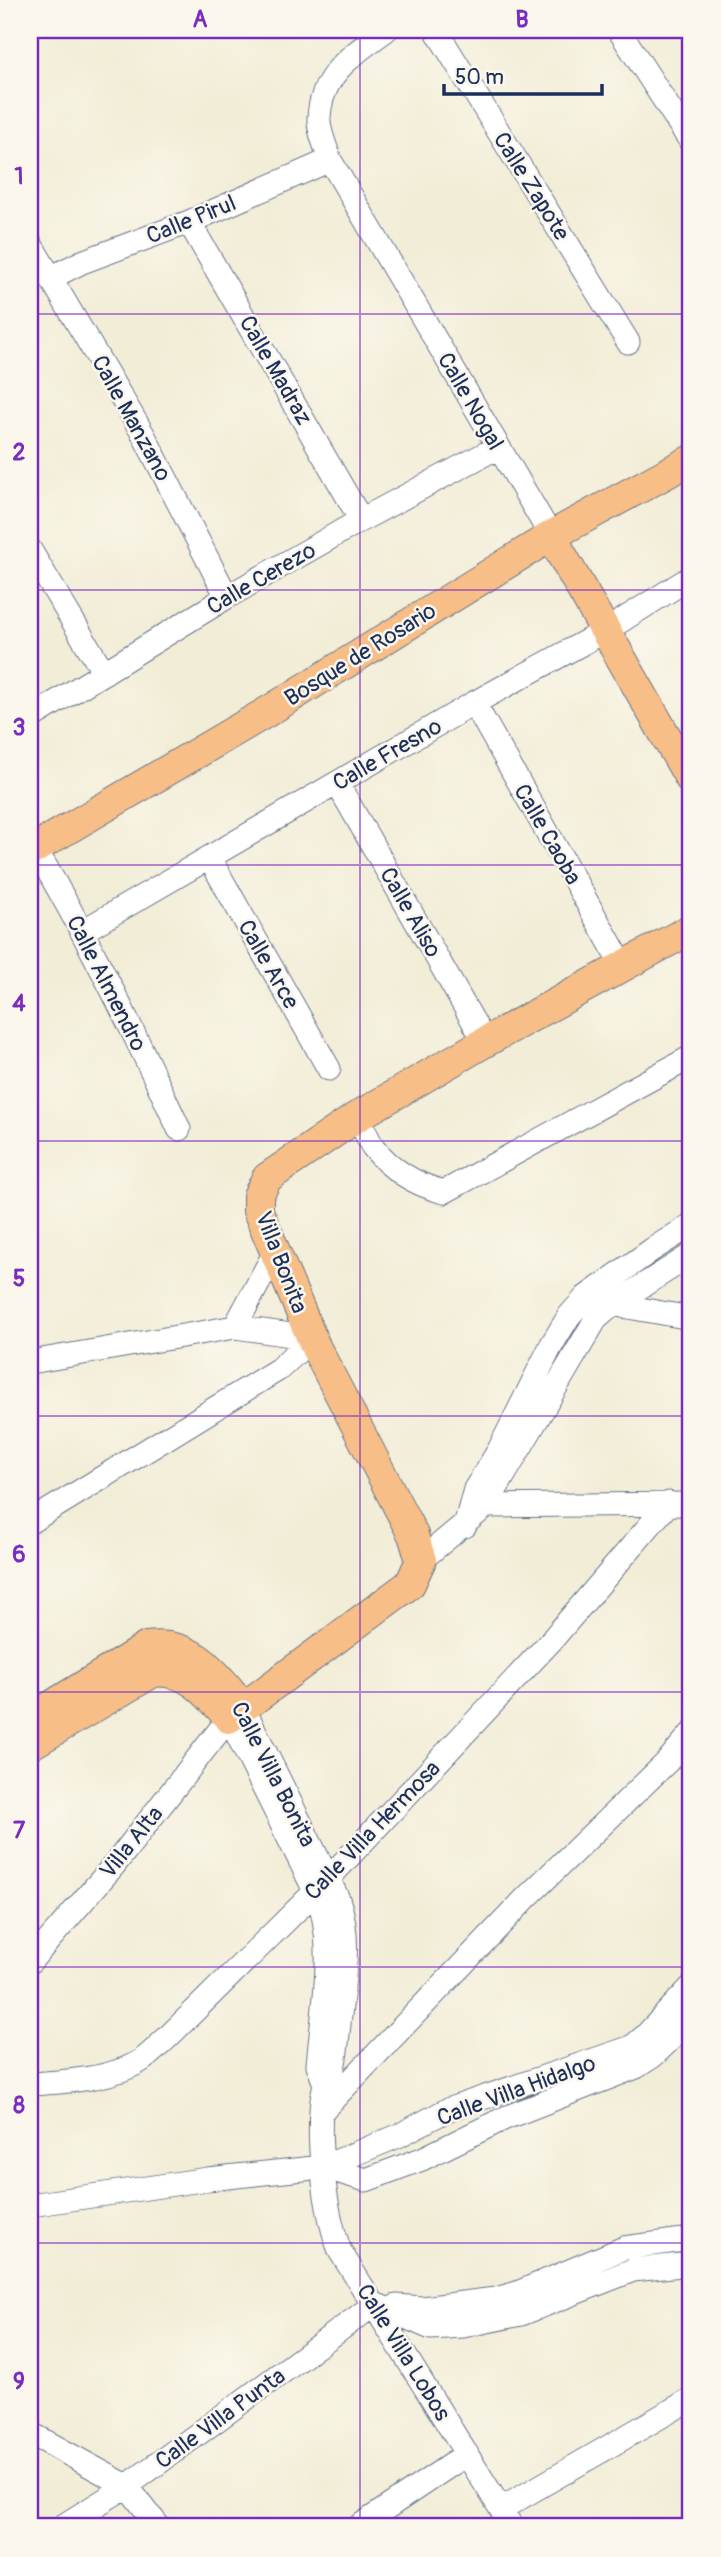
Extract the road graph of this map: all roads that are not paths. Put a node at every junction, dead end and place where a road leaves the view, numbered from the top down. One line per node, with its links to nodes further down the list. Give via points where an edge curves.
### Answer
1 (386, 30): 5 (street, Calle Nogal, via 340,64 324,89 318,120)
2 (436, 30): 9 (street, Calle Zapote)
3 (619, 30): 4 (street)
4 (691, 142)
5 (330, 160): 6 (street, Calle Pirul); 10 (street, Calle Nogal)
6 (188, 222): 8 (street, Calle Pirul); 12 (street, Calle Madraz)
7 (30, 243): 8 (street, Calle Manzano)
8 (52, 278): 16 (street, Calle Manzano, via 142,434)
9 (628, 342)
10 (498, 447): 12 (street, Calle Cerezo); 13 (street, Calle Nogal)
11 (691, 460): 13 (main road, Bosque de Rosario)
12 (361, 520): 16 (street, Calle Cerezo)
13 (551, 536): 17 (main road, Calle Nogal); 23 (main road, Bosque de Rosario, via 267,712)
14 (30, 550): 18 (street)
15 (691, 577): 17 (street, Calle Fresno)
16 (227, 597): 18 (street, Calle Cerezo)
17 (605, 631): 19 (street, Calle Fresno); 21 (main road, Calle Nogal)
18 (104, 673): 20 (street, Calle Cerezo)
19 (474, 703): 22 (street, Calle Fresno); 27 (street, Calle Caoba)
20 (30, 718)
21 (691, 780)
22 (337, 783): 24 (street, Calle Fresno); 28 (street, Calle Aliso)
23 (32, 846): 26 (street, Calle Almendro)
24 (210, 859): 26 (street, Calle Fresno); 30 (street, Calle Arce)
25 (691, 929): 27 (main road, Villa Bonita)
26 (83, 931): 32 (street, Calle Almendro)
27 (623, 966): 28 (main road, Villa Bonita)
28 (485, 1042): 31 (main road, Villa Bonita)
29 (691, 1057): 31 (street, via 444,1192 419,1185 395,1167 373,1146)
30 (329, 1069)
31 (358, 1116): 34 (main road, Villa Bonita, via 267,1178 258,1196 258,1211)
32 (179, 1129)
33 (691, 1225): 36 (street)
34 (275, 1252): 39 (street); 40 (main road, Villa Bonita)
35 (691, 1255): 37 (street)
36 (586, 1297): 37 (street); 43 (street, via 552,1343 475,1489)
37 (612, 1305): 38 (street); 43 (street, via 593,1323)
38 (691, 1318)
39 (235, 1327): 40 (street); 41 (street)
40 (312, 1338): 44 (street, via 279,1368); 45 (main road, Villa Bonita, via 413,1535)
41 (30, 1362)
42 (680, 1503): 43 (street); 50 (street, Calle Villa Hermosa)
43 (478, 1504): 45 (street, via 465,1526)
44 (30, 1522)
45 (421, 1560): 46 (main road, via 410,1584)
46 (236, 1713): 47 (main road, Calle Villa Bonita, via 214,1672 195,1656 163,1645 147,1647); 49 (main road, Calle Villa Bonita, via 187,1677 168,1670 153,1672); 50 (street, Calle Villa Bonita); 51 (street, Villa Alta)
47 (30, 1719)
48 (691, 1734): 55 (street)
49 (30, 1745)
50 (321, 1885): 54 (street, Calle Villa Hermosa, via 141,2061 76,2080); 55 (street, Calle Villa Bonita, via 328,1941 318,2065 325,2085)
51 (30, 1962)
52 (691, 1987): 56 (street, Calle Villa Hidalgo, via 632,2047 447,2110)
53 (691, 2020): 56 (street, Calle Villa Hidalgo, via 636,2067 505,2118 422,2159 366,2180)
54 (30, 2084)
55 (321, 2112): 56 (street, Calle Villa Bonita)
56 (323, 2167): 57 (street, Calle Villa Hidalgo); 60 (street, Calle Villa Lobos, via 331,2228 340,2251)
57 (30, 2205)
58 (691, 2239): 60 (street, via 624,2248 496,2299 422,2308)
59 (691, 2264): 60 (street, via 633,2270 521,2314 463,2326 431,2328)
60 (375, 2304): 63 (street, Calle Villa Lobos); 64 (street, Calle Villa Punta)
61 (691, 2399): 65 (street)
62 (30, 2433): 64 (street)
63 (467, 2454): 65 (street, Calle Villa Lobos); 68 (street)
64 (127, 2486): 66 (street, Calle Villa Punta); 67 (street)
65 (506, 2518)
66 (61, 2527)
67 (159, 2527)
68 (358, 2527)

